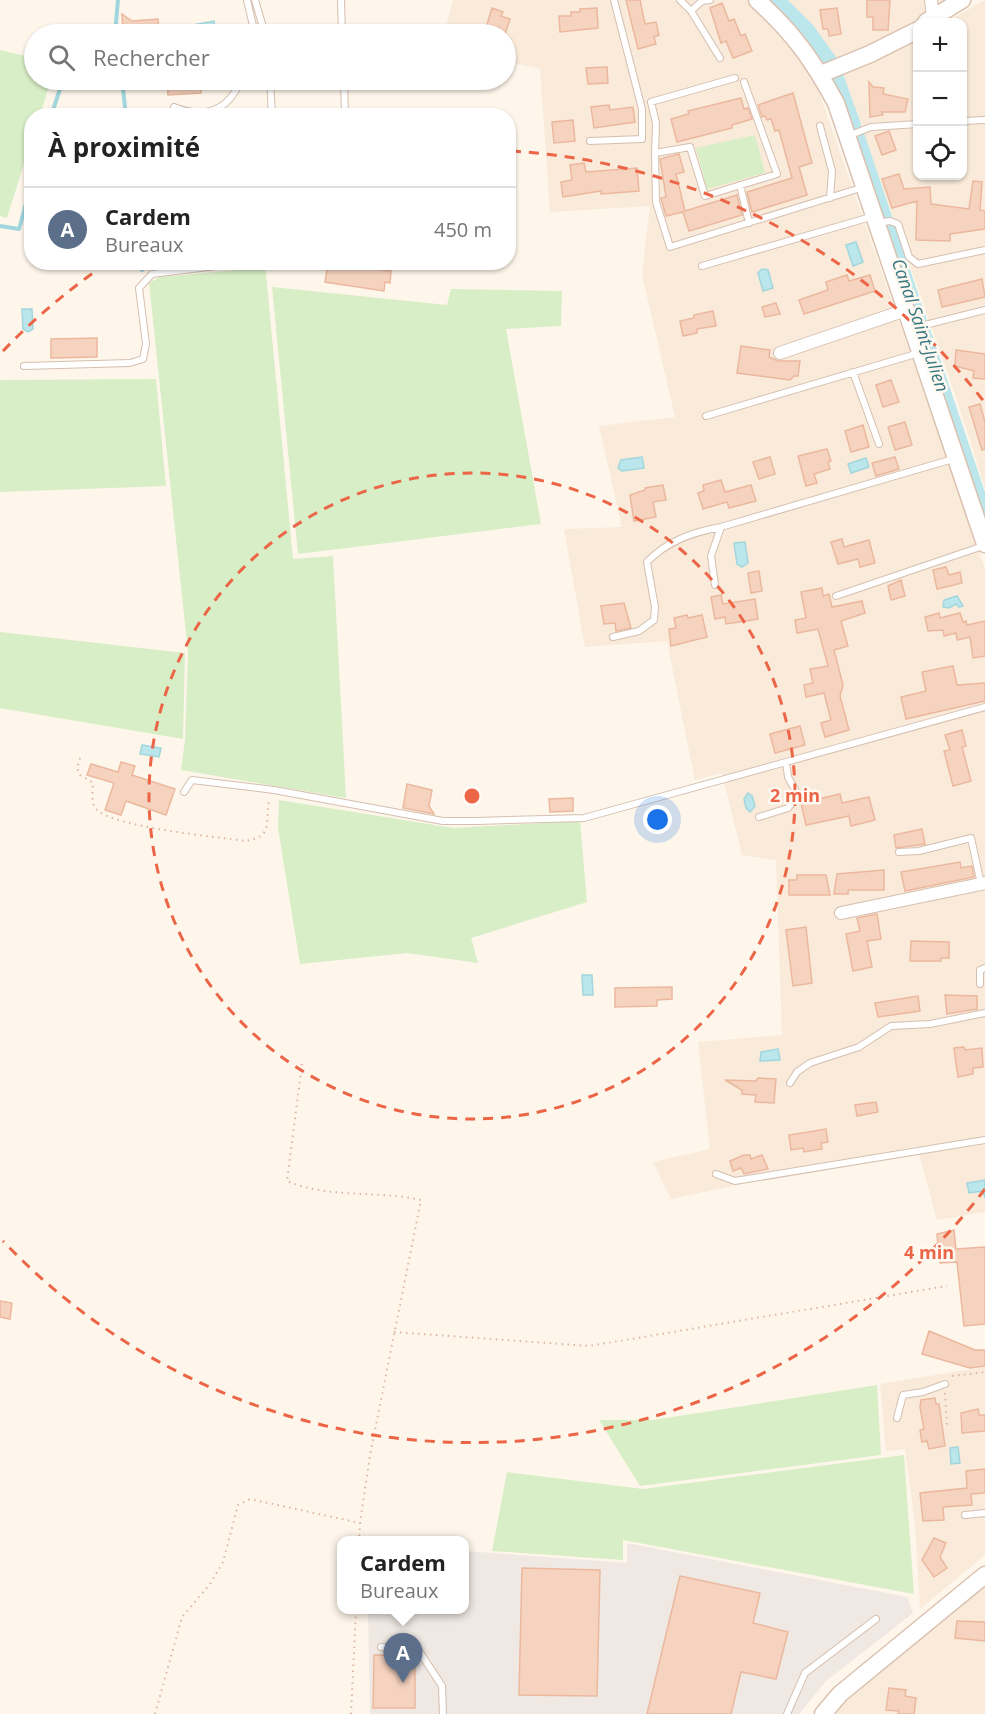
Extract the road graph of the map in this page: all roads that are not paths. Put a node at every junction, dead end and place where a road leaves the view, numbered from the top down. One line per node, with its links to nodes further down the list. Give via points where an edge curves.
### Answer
1 (247, 0): 11 (lane)
2 (255, 0): 12 (lane)
3 (341, 0): 13 (lane)
4 (614, 0): 30 (lane, via 642,109 642,139)
5 (680, 0): 9 (lane)
6 (710, 0): 9 (lane)
7 (757, 0): 16 (street, via 809,55)
8 (962, 0): 10 (street)
9 (691, 10): 15 (lane)
10 (930, 13)
11 (253, 24)
12 (262, 24)
13 (342, 24)
14 (913, 32): 16 (street)
15 (720, 58)
16 (829, 70): 29 (street, via 836,103)
17 (735, 78): 31 (lane, via 651,102 656,123)
18 (744, 82): 32 (lane, via 777,174)
19 (235, 90): 22 (lane)
20 (271, 90): 23 (lane)
21 (344, 90): 24 (lane)
22 (220, 108)
23 (272, 108)
24 (345, 108)
25 (985, 120): 26 (lane)
26 (967, 121)
27 (913, 124): 29 (lane, via 864,129)
28 (820, 126): 34 (lane, via 832,171)
29 (850, 135): 33 (street)
30 (590, 141)
31 (655, 153): 32 (lane, via 690,147 705,196); 36 (lane, via 656,202 670,247)
32 (740, 185): 36 (lane)
33 (864, 186): 34 (lane); 35 (street)
34 (830, 198): 36 (lane)
35 (880, 221): 37 (lane, via 898,224 909,257 918,264); 38 (lane); 40 (street)
36 (749, 223)
37 (985, 250)
38 (702, 266)
39 (179, 270): 45 (lane, via 153,273 139,288 146,344 143,359 130,363)
40 (906, 310): 42 (street); 44 (street)
41 (985, 310): 42 (lane)
42 (919, 326): 43 (street)
43 (920, 352): 46 (lane); 49 (street)
44 (780, 353)
45 (24, 366)
46 (853, 372): 47 (lane); 48 (lane)
47 (706, 416)
48 (879, 444)
49 (956, 458): 50 (lane); 51 (street)
50 (721, 527): 52 (lane, via 711,556); 54 (lane, via 698,531 660,548 647,562 654,620 639,631)
51 (985, 545): 53 (lane)
52 (715, 585)
53 (836, 596)
54 (613, 637)
55 (985, 707): 56 (lane)
56 (786, 762): 57 (lane, via 584,818 443,821 274,790 192,780); 58 (lane, via 798,795 788,808)
57 (184, 792)
58 (759, 817)
59 (899, 852): 60 (lane, via 920,851 971,838)
60 (983, 884): 61 (street)
61 (841, 913)
62 (985, 968): 63 (lane, via 980,970)
63 (980, 984)
64 (985, 1013): 65 (lane, via 930,1024 891,1026 859,1047 810,1064 797,1072)
65 (790, 1083)
66 (985, 1140): 67 (lane, via 735,1181)
67 (716, 1173)
68 (945, 1384): 69 (lane, via 903,1395)
69 (897, 1418)
70 (985, 1513): 71 (lane)
71 (965, 1515)
72 (985, 1575): 75 (street, via 840,1694)
73 (876, 1619): 77 (lane, via 805,1673)
74 (381, 1647): 76 (lane, via 419,1651 442,1686)
75 (827, 1711)
76 (443, 1714)
77 (787, 1714)

